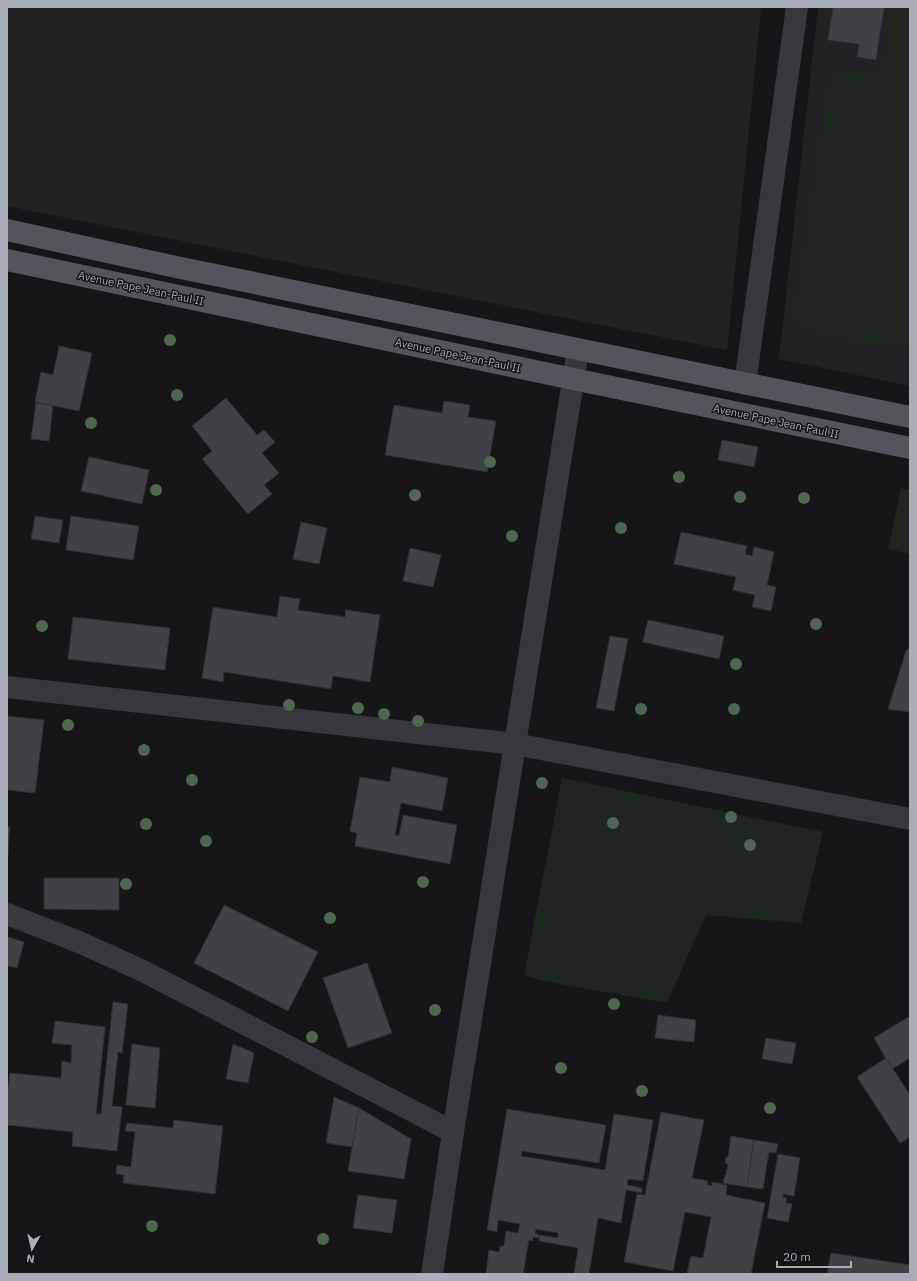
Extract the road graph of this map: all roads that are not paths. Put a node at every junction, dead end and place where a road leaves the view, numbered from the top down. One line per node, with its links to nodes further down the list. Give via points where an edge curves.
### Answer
1 (797, 7): 6 (street)
2 (7, 230): 4 (main road)
3 (7, 260): 5 (main road, Avenue Pape Jean-Paul II)
4 (578, 350): 5 (street); 6 (main road)
5 (573, 379): 8 (main road, Avenue Pape Jean-Paul II); 10 (street)
6 (745, 384): 7 (main road)
7 (910, 417)
8 (910, 448)
9 (7, 687): 10 (street)
10 (515, 744): 11 (street); 13 (street)
11 (910, 819)
12 (7, 914): 13 (street, via 79,942 142,971)
13 (453, 1132): 14 (street)
14 (432, 1274)

